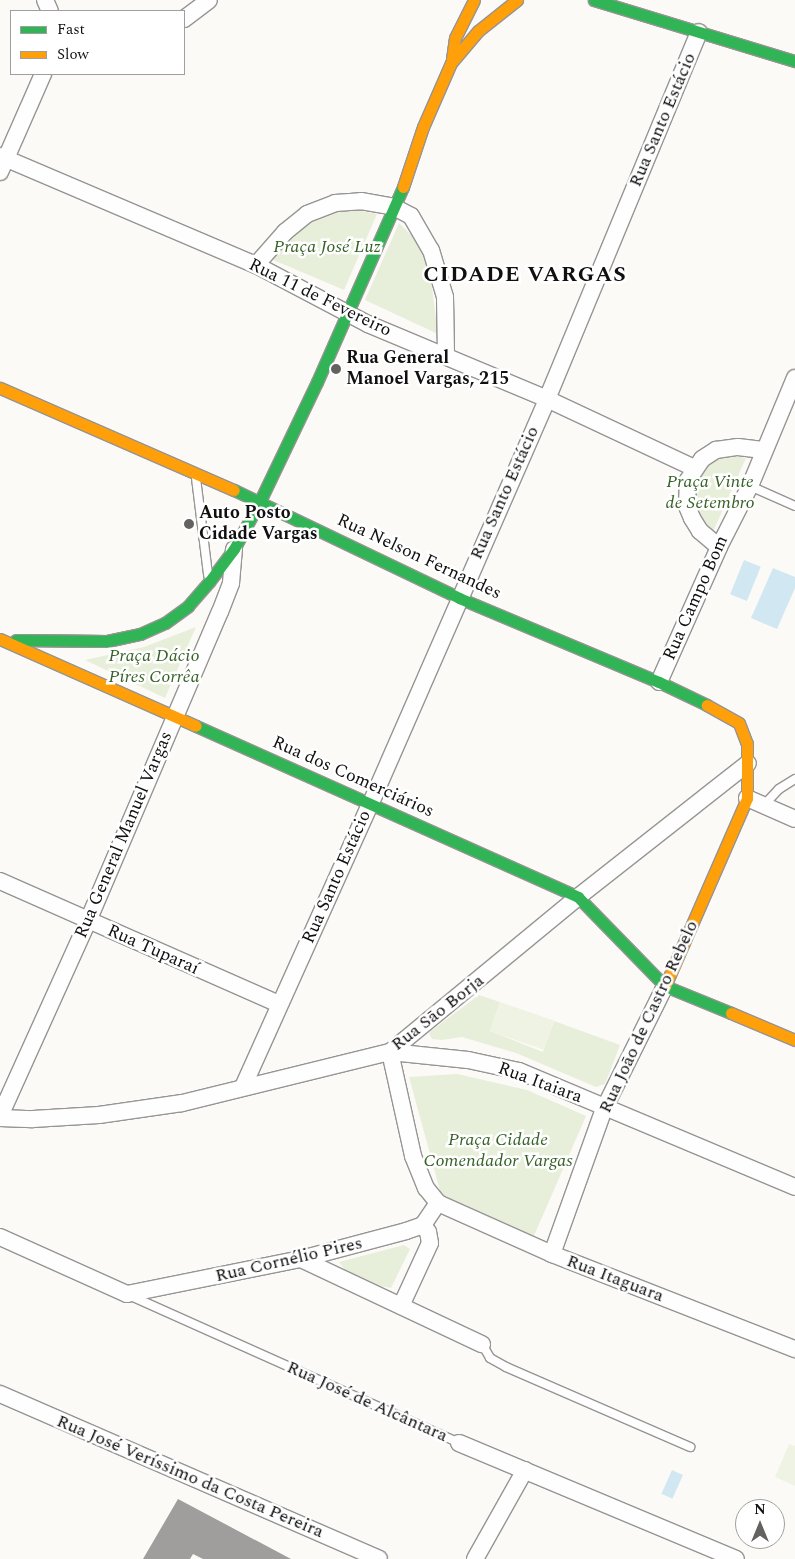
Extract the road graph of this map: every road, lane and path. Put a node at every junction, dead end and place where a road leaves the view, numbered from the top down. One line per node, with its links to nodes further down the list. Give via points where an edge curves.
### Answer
1 (209, 0): 6 (street)
2 (474, 0): 9 (street, via 455,38)
3 (594, 0): 7 (street)
4 (515, 1): 5 (street, via 503,8); 9 (street, via 478,31)
5 (492, 6)
6 (185, 18)
7 (699, 32): 8 (street); 18 (street, Rua Santo Estácio)
8 (795, 62)
9 (452, 63): 12 (street, via 423,127)
10 (43, 75): 11 (street)
11 (2, 162): 13 (street, Rua 11 de Fevereiro)
12 (394, 207): 13 (street, via 361,201 336,203 307,214 285,232); 14 (street); 15 (street, via 411,216 431,250 445,297)
13 (256, 265): 14 (street, Rua 11 de Fevereiro)
14 (348, 314): 15 (street, Rua 11 de Fevereiro); 23 (street)
15 (446, 355): 18 (street, Rua 11 de Fevereiro)
16 (795, 378): 19 (street, Rua Campo Bom)
17 (0, 388): 21 (street, Rua Nelson Fernandes)
18 (547, 399): 20 (street, Rua 11 de Fevereiro); 28 (street, Rua Santo Estácio)
19 (764, 450): 20 (street, via 727,447 716,450); 22 (street, Rua Campo Bom)
20 (694, 468): 25 (street, via 688,480 687,506 700,531)
21 (196, 473): 23 (street, Rua Nelson Fernandes); 27 (lane)
22 (750, 486): 24 (lane); 25 (street, Rua Campo Bom)
23 (260, 501): 26 (street); 28 (street, Rua Nelson Fernandes)
24 (795, 506)
25 (719, 547): 30 (street, Rua Campo Bom)
26 (234, 549): 27 (street); 31 (street, Rua General Manuel Vargas, via 231,583)
27 (209, 582): 29 (street, via 188,606 165,623 140,634 80,643)
28 (459, 598): 30 (street, Rua Nelson Fernandes); 36 (street, Rua Santo Estácio)
29 (1, 639): 31 (street, Rua dos Comerciários)
30 (659, 682): 32 (street, Rua Nelson Fernandes, via 740,723 745,733)
31 (175, 716): 36 (street, Rua dos Comerciários); 41 (street, Rua General Manuel Vargas)
32 (748, 763): 34 (street, Rua Nelson Fernandes); 40 (street, Rua São Borja)
33 (795, 779): 37 (lane, via 779,789)
34 (748, 781): 35 (street, Rua João de Castro Rebelo)
35 (748, 798): 37 (street); 42 (street, Rua João de Castro Rebelo)
36 (370, 805): 40 (street, Rua dos Comerciários); 43 (street, Rua Santo Estácio)
37 (764, 805): 38 (street)
38 (795, 819)
39 (0, 880): 41 (street, Rua Tuparaí)
40 (578, 897): 42 (street, Rua dos Comerciários); 45 (street, Rua São Borja)
41 (88, 921): 43 (street, Rua Tuparaí); 48 (street, Rua General Manuel Vargas)
42 (665, 986): 44 (street); 47 (street, Rua João de Castro Rebelo)
43 (279, 1004): 46 (street, Rua Santo Estácio)
44 (795, 1040)
45 (390, 1052): 46 (street, Rua São Borja); 47 (street, Rua Itaiara, via 468,1060 519,1071 561,1087); 50 (street, via 413,1156 426,1188)
46 (243, 1087): 48 (street, Rua São Borja, via 182,1103 99,1115 33,1119)
47 (604, 1109): 49 (street, Rua Itaiara); 53 (street, Rua João de Castro Rebelo)
48 (0, 1117)
49 (795, 1188)
50 (438, 1202): 51 (street); 53 (street, Rua Itaguara)
51 (423, 1225): 54 (street, Rua Cornélio Pires); 56 (street, via 430,1242)
52 (0, 1237): 55 (street, Rua José de Alcântara)
53 (552, 1254): 58 (street, Rua Itaguara)
54 (301, 1259): 55 (street, Rua Cornélio Pires); 56 (street)
55 (127, 1294): 60 (lane, Rua José de Alcântara)
56 (400, 1306): 57 (street)
57 (482, 1344): 61 (lane, via 490,1358 506,1367)
58 (795, 1349)
59 (0, 1394): 63 (street, Rua José Veríssimo da Costa Pereira)
60 (459, 1443): 62 (street, Rua José de Alcântara)
61 (690, 1447)
62 (526, 1470): 64 (street); 65 (street, Rua José de Alcântara)
63 (380, 1559)
64 (475, 1559)
65 (736, 1559)

